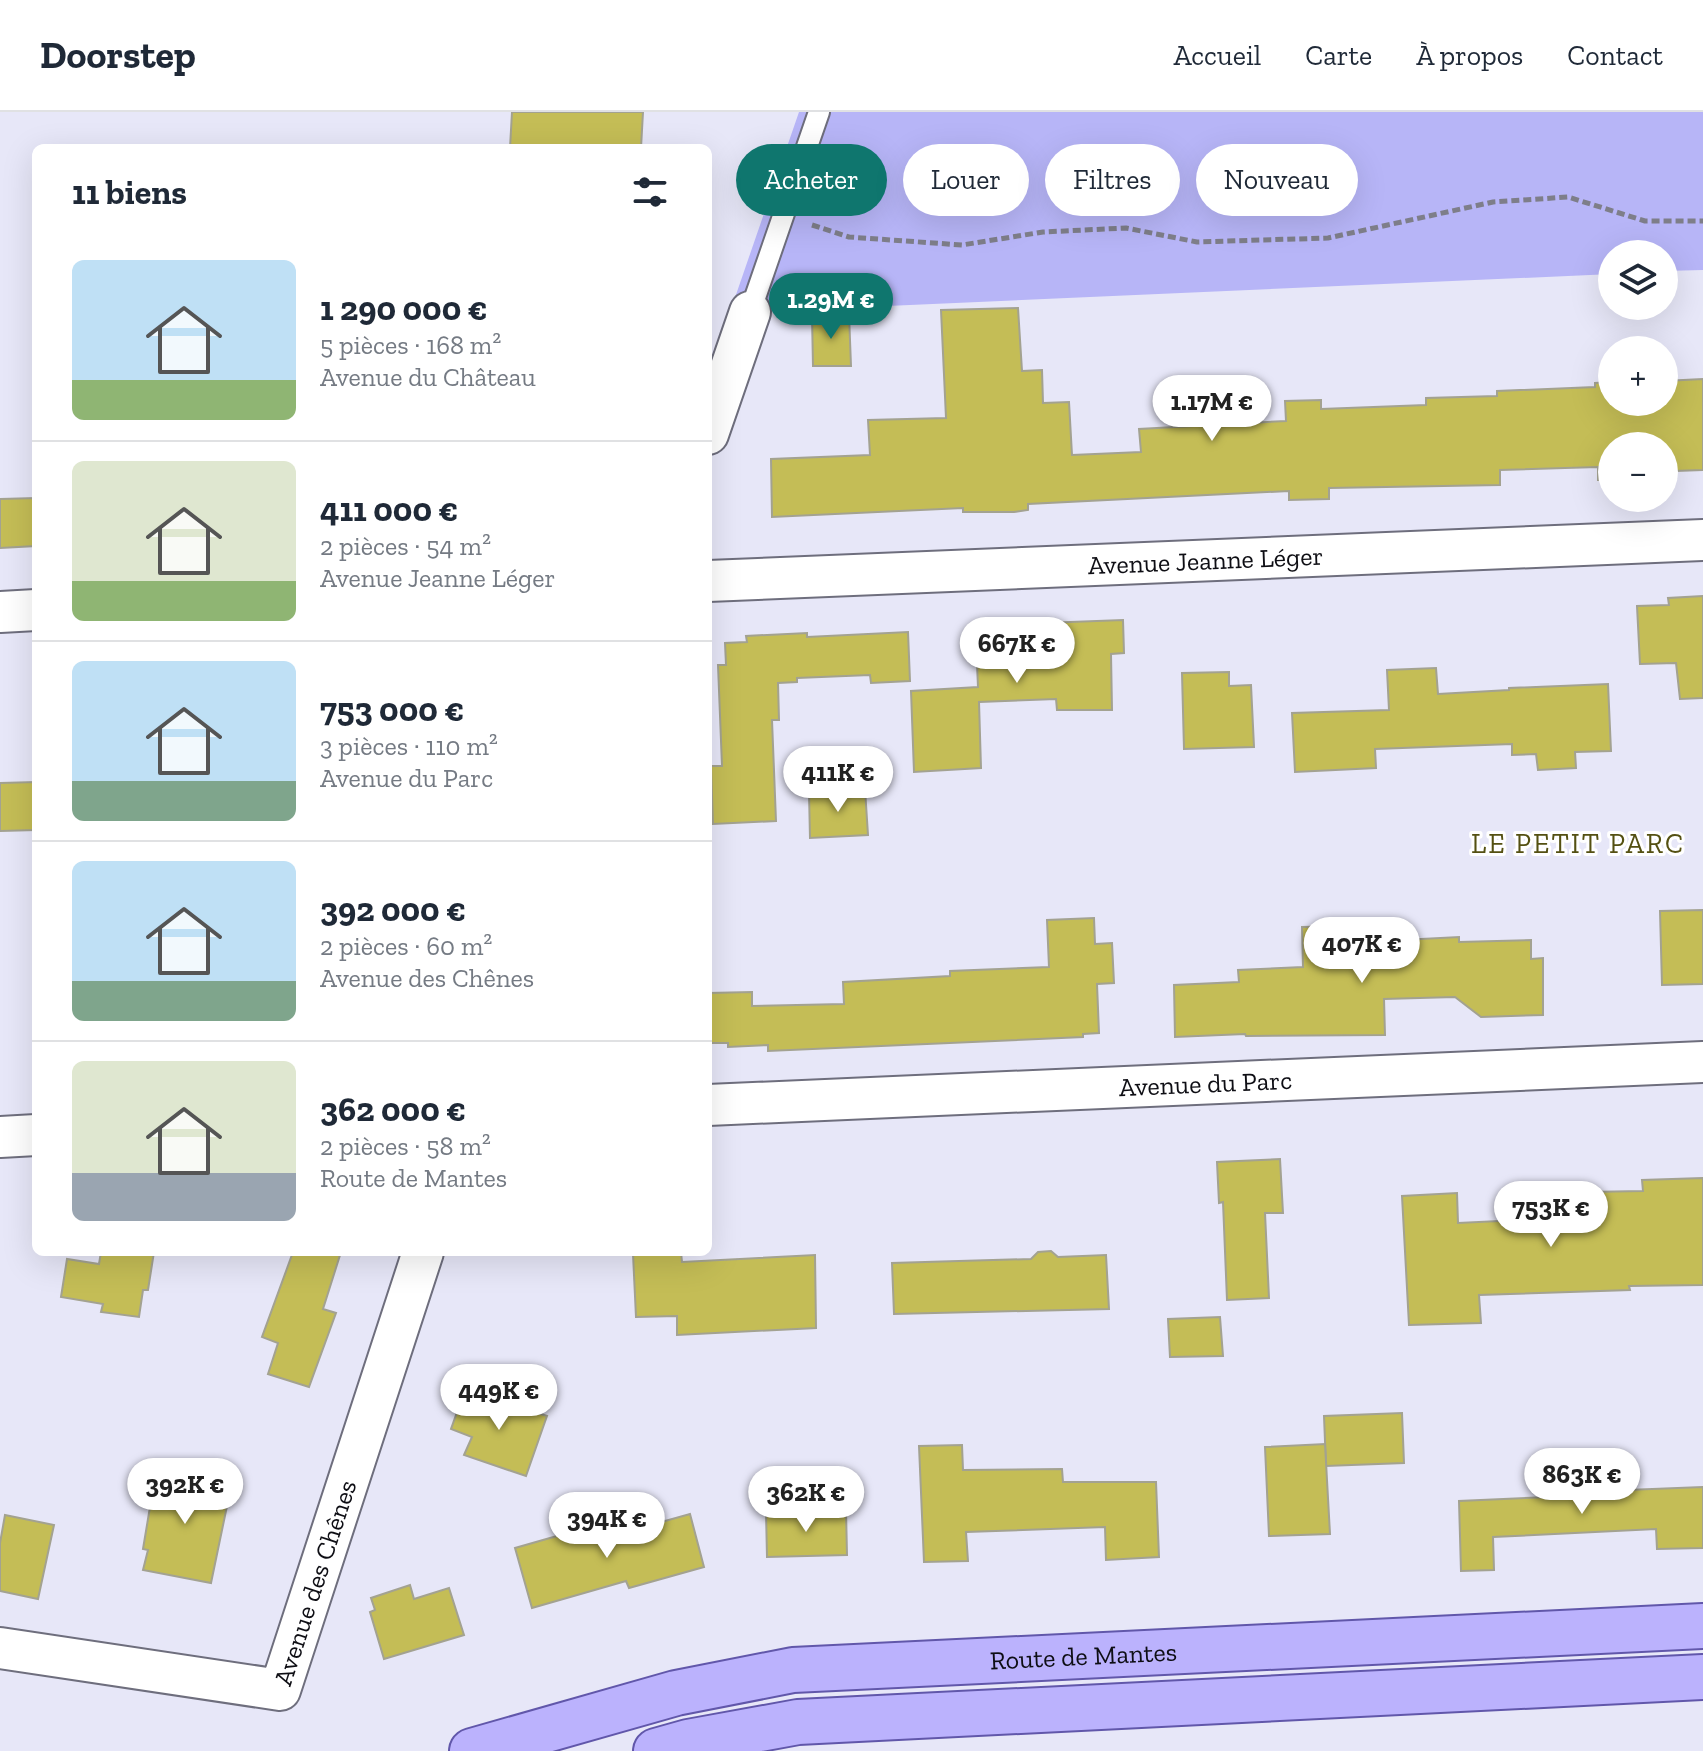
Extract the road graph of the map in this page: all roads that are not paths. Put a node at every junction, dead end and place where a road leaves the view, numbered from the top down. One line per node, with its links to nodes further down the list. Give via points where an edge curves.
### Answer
1 (819, 112): 2 (lane)
2 (750, 312): 3 (street)
3 (712, 422)
4 (1703, 540): 5 (street, Avenue Jeanne Léger)
5 (712, 581)
6 (32, 610): 7 (street)
7 (0, 612)
8 (1703, 1062): 9 (street, Avenue du Parc)
9 (712, 1105)
10 (32, 1135): 11 (street)
11 (0, 1137)
12 (422, 1256): 14 (street, Avenue des Chênes, via 280,1690)
13 (1703, 1626): 16 (main road, Route de Mantes, via 793,1670 676,1693)
14 (0, 1648)
15 (1703, 1677): 17 (main road, Route de Mantes, via 798,1722)
16 (472, 1751)
17 (656, 1751)

